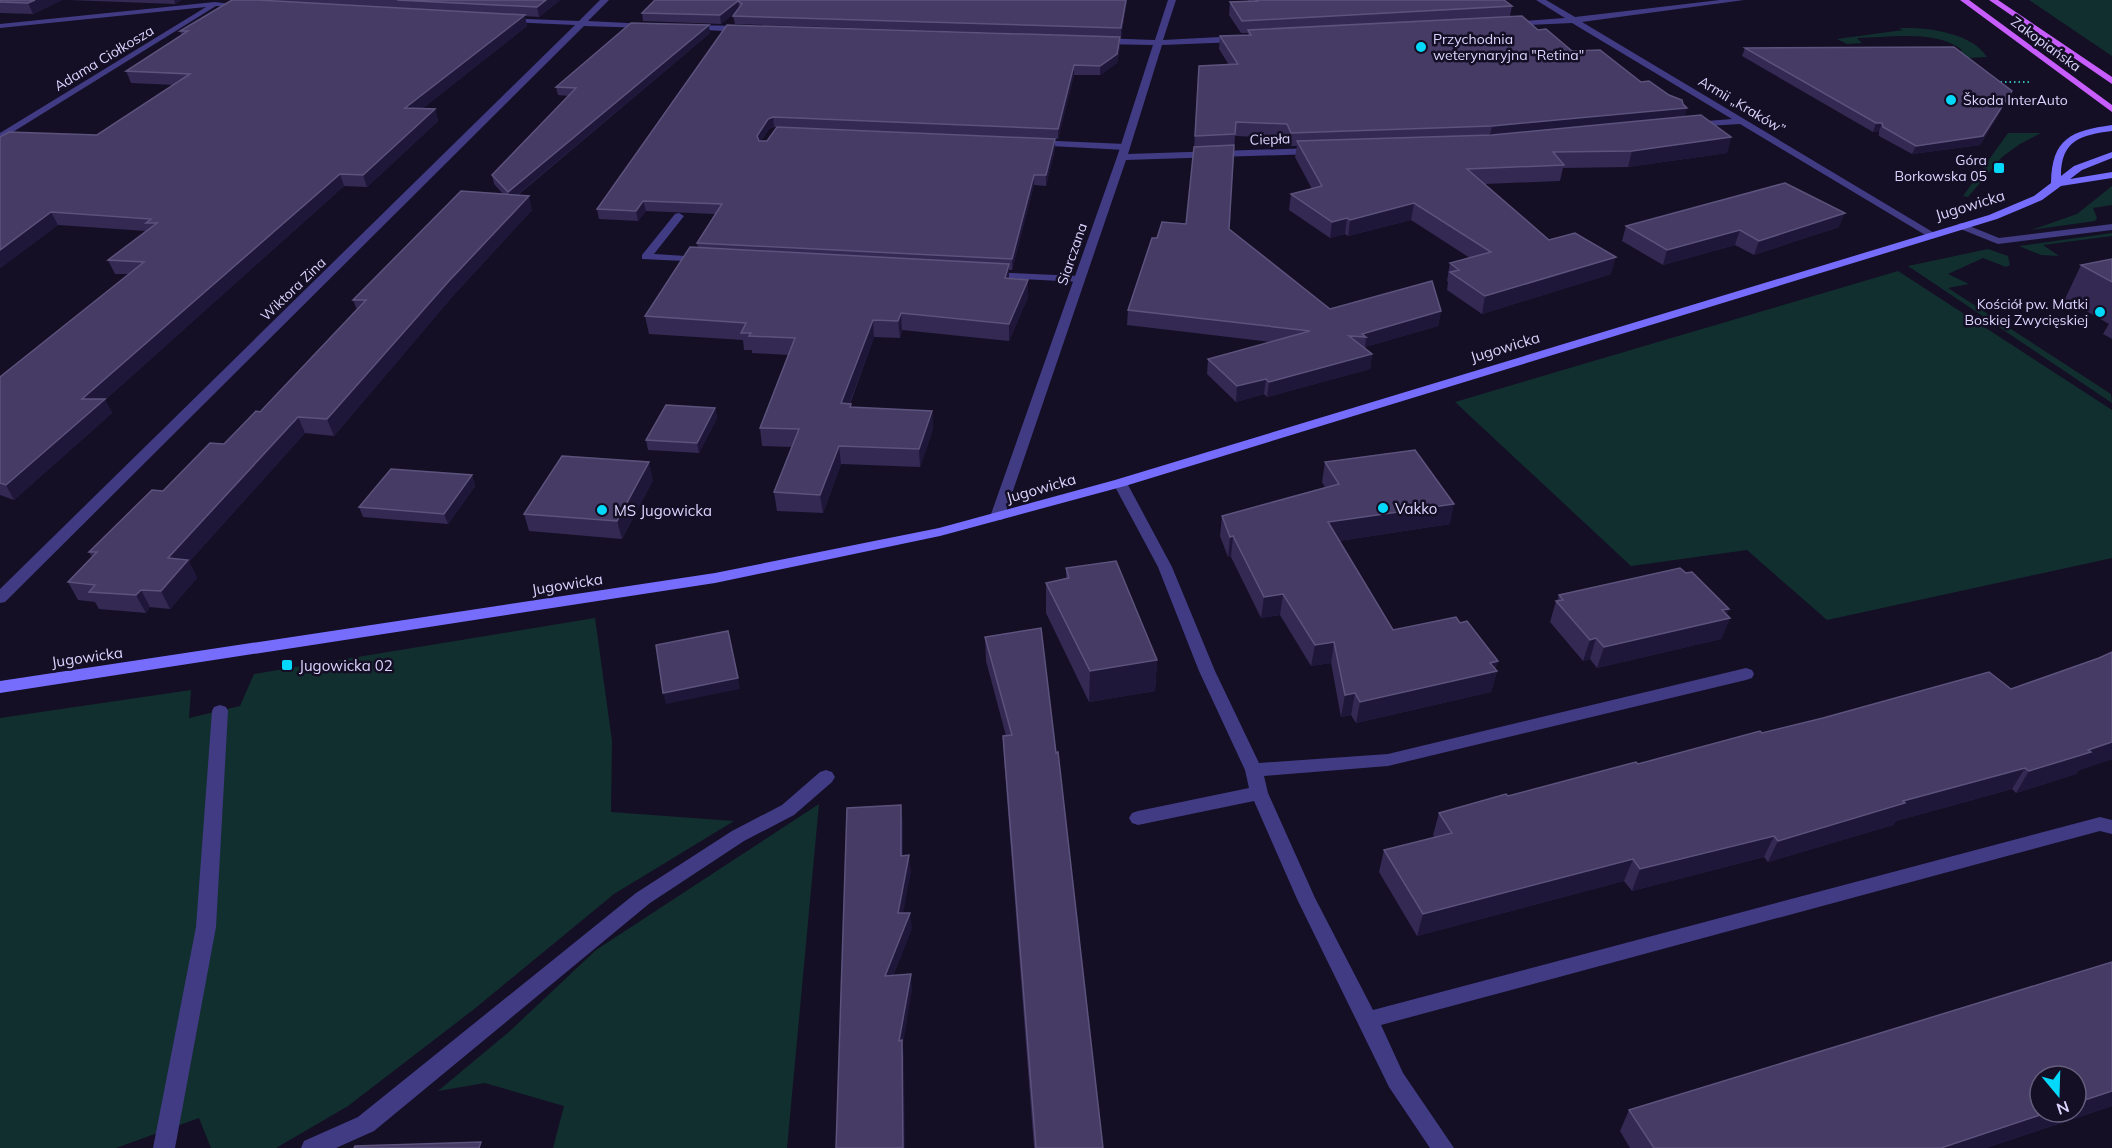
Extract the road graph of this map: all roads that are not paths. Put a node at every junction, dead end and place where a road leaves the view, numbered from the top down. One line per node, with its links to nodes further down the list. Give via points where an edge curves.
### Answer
1 (605, 0): 11 (street, Wiktora Zina)
2 (1172, 0): 19 (street, Siarczana)
3 (1540, 0): 10 (street, Armii „Kraków”)
4 (1740, 0): 10 (street)
5 (1964, 0): 21 (main road, Zakopiańska)
6 (1993, 0): 20 (main road, Zakopiańska)
7 (219, 2): 8 (street); 13 (street); 25 (street, Adama Ciołkosza)
8 (251, 6)
9 (499, 19): 11 (street)
10 (1574, 20): 12 (street); 22 (street, Armii „Kraków”)
11 (582, 24): 14 (street); 41 (street, Wiktora Zina)
12 (1505, 24)
13 (0, 26)
14 (653, 26)
15 (677, 27): 16 (street)
16 (748, 29)
17 (1243, 39): 19 (street)
18 (1094, 41): 19 (street)
19 (1156, 43): 28 (street, Siarczana)
20 (2112, 81)
21 (2112, 109)
22 (1742, 121): 23 (street); 35 (street, Armii „Kraków”)
23 (1684, 126)
24 (2112, 128): 31 (street, via 2081,132 2063,145 2055,163)
25 (0, 137)
26 (1022, 142): 28 (street, Ciepła)
27 (1326, 150): 28 (street, Ciepła)
28 (1123, 152): 38 (street, Siarczana)
29 (2112, 155): 31 (street, Jugowicka, via 2090,162)
30 (2112, 175): 31 (street, Jugowicka)
31 (2056, 184): 33 (street, Jugowicka, via 2018,208)
32 (679, 216): 36 (street, via 646,257)
33 (1962, 226): 34 (street, via 1998,241); 35 (street, Jugowicka)
34 (2112, 227)
35 (1931, 234): 39 (street, Jugowicka)
36 (717, 261)
37 (975, 274): 38 (street)
38 (1079, 279): 40 (street, Siarczana)
39 (1120, 483): 40 (street, Jugowicka); 45 (street, via 1165,567 1207,671)
40 (996, 517): 43 (street, Jugowicka, via 866,549 715,578)
41 (0, 598)
42 (1746, 674): 45 (street, via 1388,760)
43 (0, 687)
44 (220, 711): 51 (street, via 206,927)
45 (1254, 770): 47 (street)
46 (826, 777): 52 (street, via 788,810 738,836 644,898 366,1124)
47 (1259, 793): 48 (street); 50 (street, via 1306,899)
48 (1138, 818)
49 (2108, 823): 50 (street)
50 (1368, 1020): 53 (street, via 1396,1080)
51 (164, 1148)
52 (312, 1148)
53 (1443, 1148)

